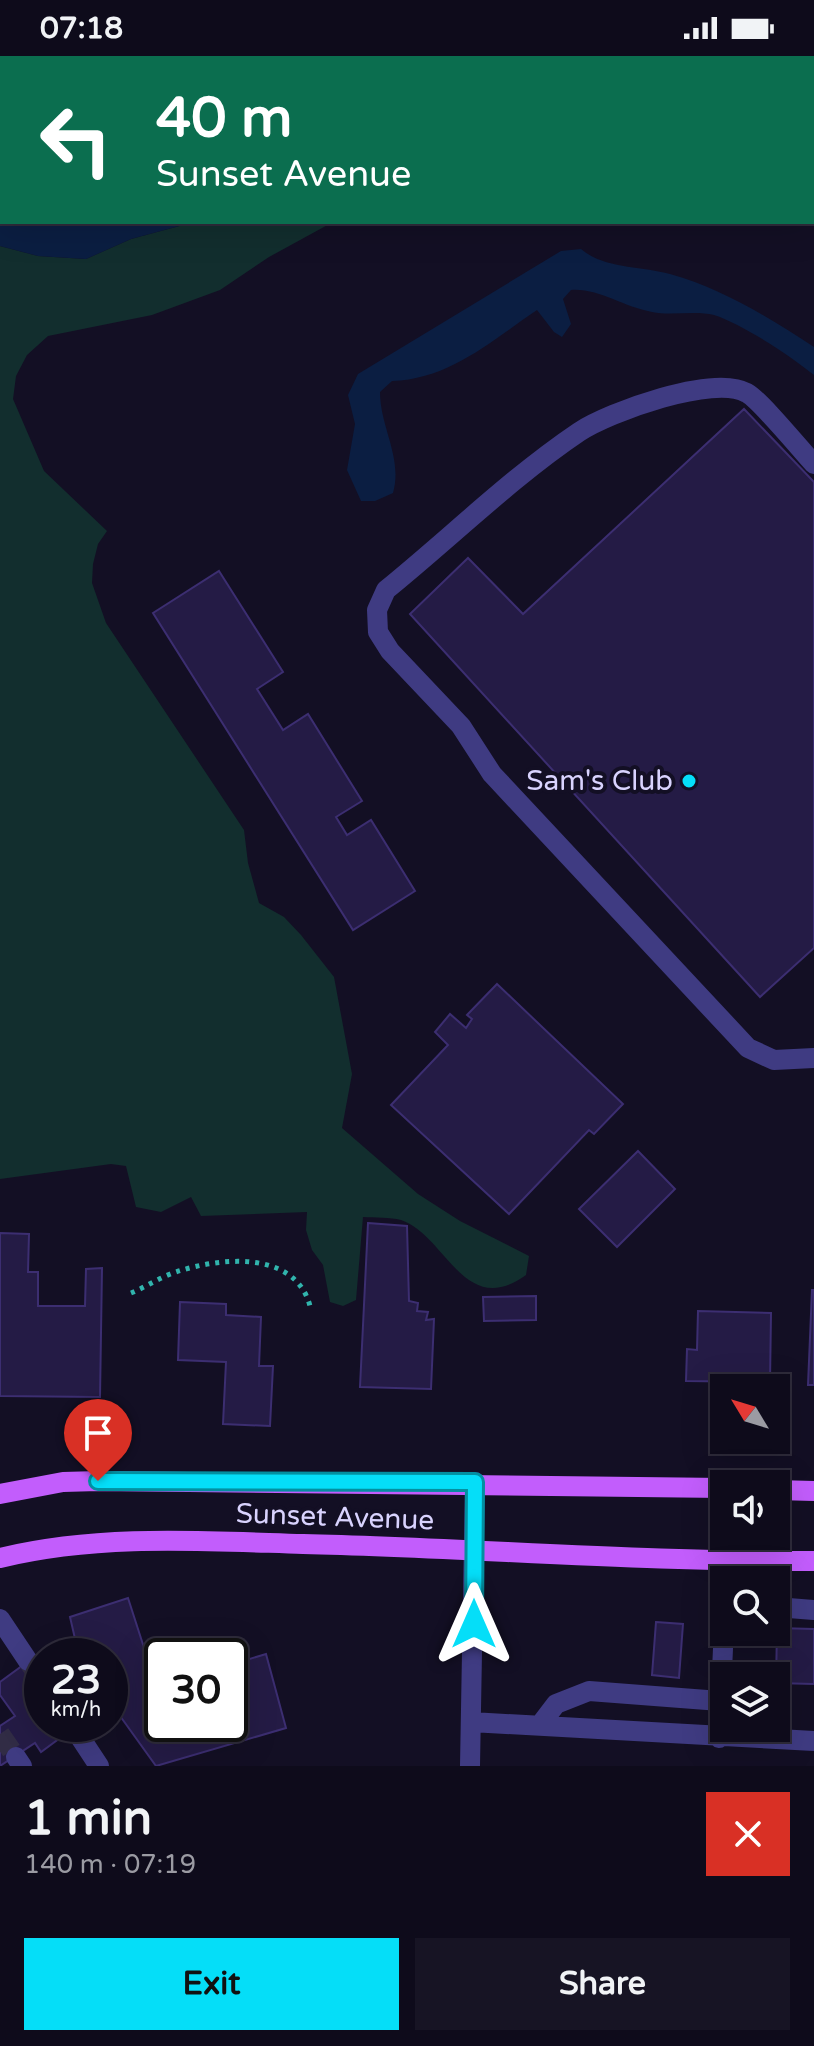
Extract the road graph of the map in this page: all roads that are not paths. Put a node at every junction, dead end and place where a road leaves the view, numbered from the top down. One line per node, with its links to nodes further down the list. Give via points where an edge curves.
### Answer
1 (814, 464): 2 (street, via 747,393 707,390 643,405 581,430 386,590 377,610 378,632 390,651 461,726 492,774 748,1048 774,1060)
2 (814, 1058)
3 (0, 1481): 4 (main road)
4 (63, 1482): 5 (main road, Sunset Avenue); 9 (main road, Sunset Avenue)
5 (475, 1482): 6 (main road, Sunset Avenue); 10 (street)
6 (710, 1488)
7 (790, 1490): 8 (main road)
8 (814, 1491)
9 (0, 1494)
10 (475, 1548): 11 (main road, Sunset Avenue, via 144,1540); 12 (main road, Sunset Avenue); 19 (street)
11 (0, 1558)
12 (814, 1561)
13 (790, 1608): 14 (street)
14 (814, 1610)
15 (0, 1619): 16 (street)
16 (6, 1642): 17 (street)
17 (24, 1658)
18 (710, 1700): 20 (street, via 589,1691 556,1704)
19 (471, 1722): 20 (street); 26 (street)
20 (540, 1725): 21 (street)
21 (710, 1737)
22 (790, 1740): 23 (street)
23 (814, 1741)
24 (83, 1742): 25 (street)
25 (99, 1766)
26 (470, 1766)

